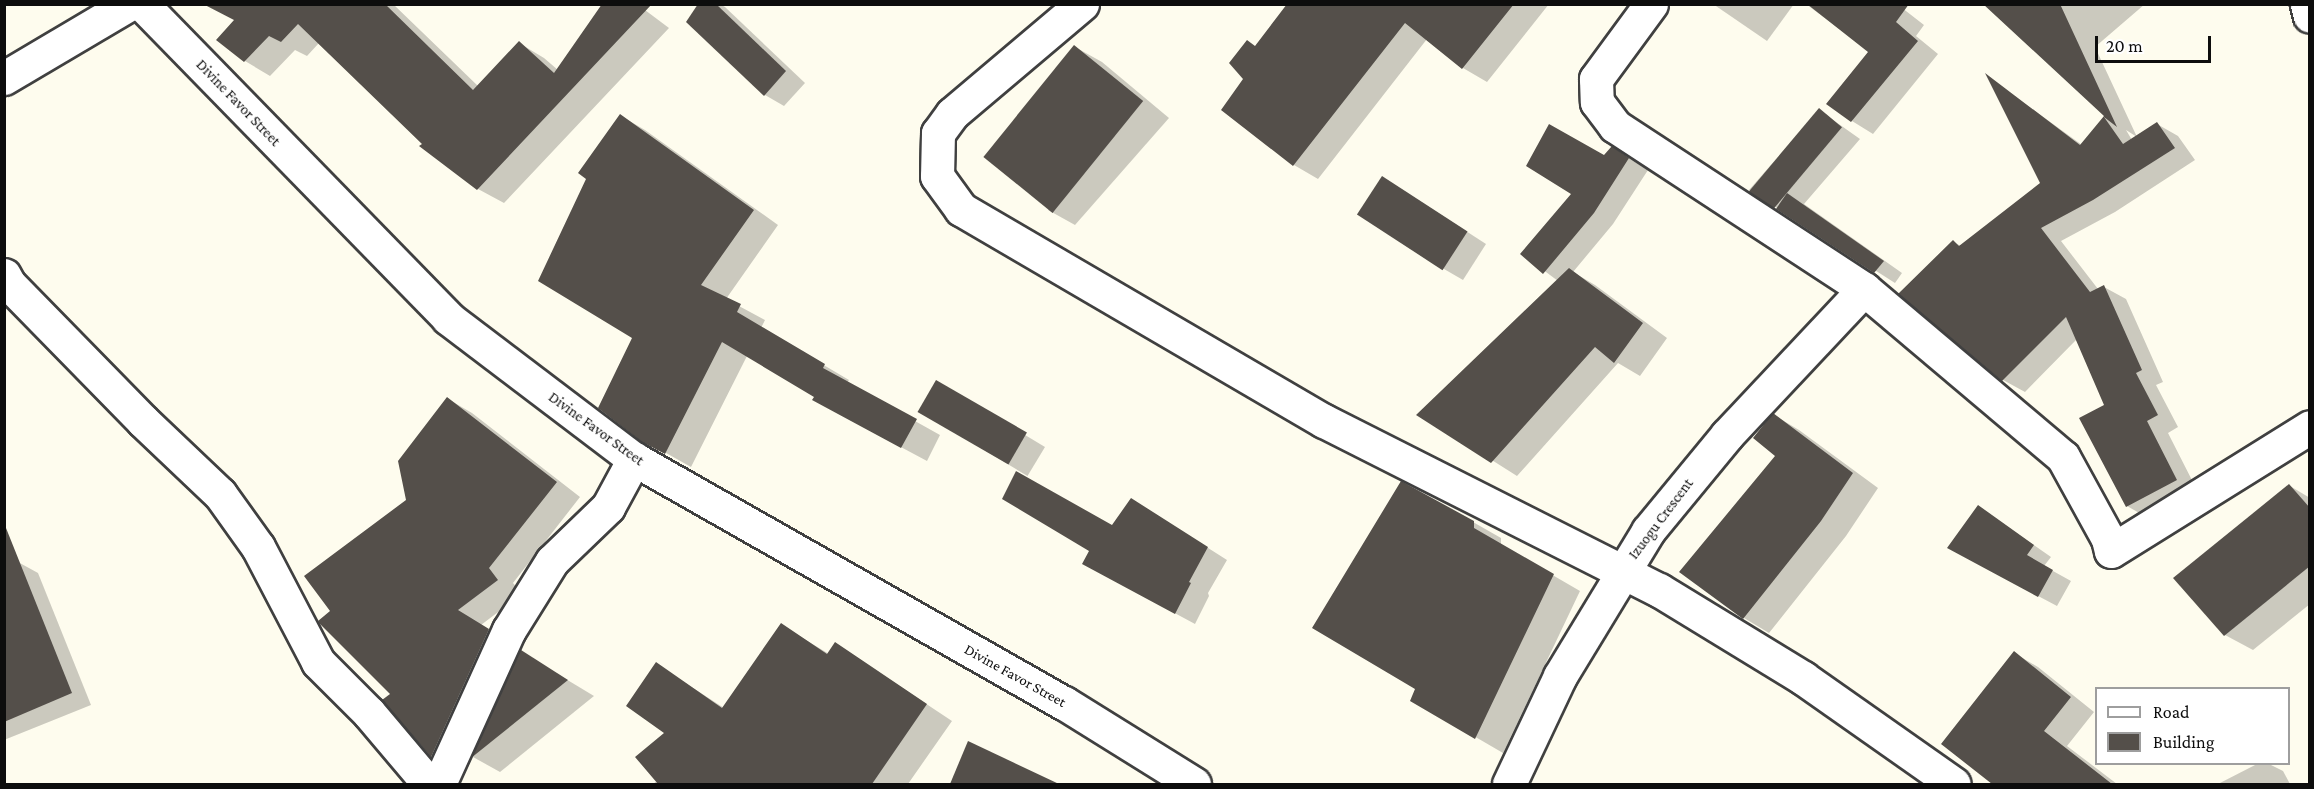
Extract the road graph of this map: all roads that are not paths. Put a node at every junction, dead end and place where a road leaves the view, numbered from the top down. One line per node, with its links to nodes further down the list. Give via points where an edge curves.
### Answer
1 (129, 4): 7 (street)
2 (142, 4): 11 (street, Divine Favor Street, via 448,318)
3 (1082, 4): 12 (street, via 952,114 938,133 937,176 961,209 1324,421)
4 (1651, 4): 9 (street, via 1596,79 1597,102 1615,126)
5 (2307, 4): 6 (street)
6 (2310, 16)
7 (4, 78)
8 (4, 275): 13 (street, via 126,404 220,494 258,547 318,662 369,713)
9 (1864, 289): 10 (street, via 2063,457 2111,551); 12 (street, Izuogu Crescent, via 1727,435 1648,531)
10 (2310, 427)
11 (634, 459): 14 (street, via 608,507 552,561 509,630); 15 (street, Divine Favor Street, via 1064,704)
12 (1623, 571): 16 (street, Izuogu Crescent, via 1560,676); 17 (street, via 1803,678)
13 (429, 784)
14 (439, 784)
15 (1194, 784)
16 (1509, 784)
17 (1954, 784)

